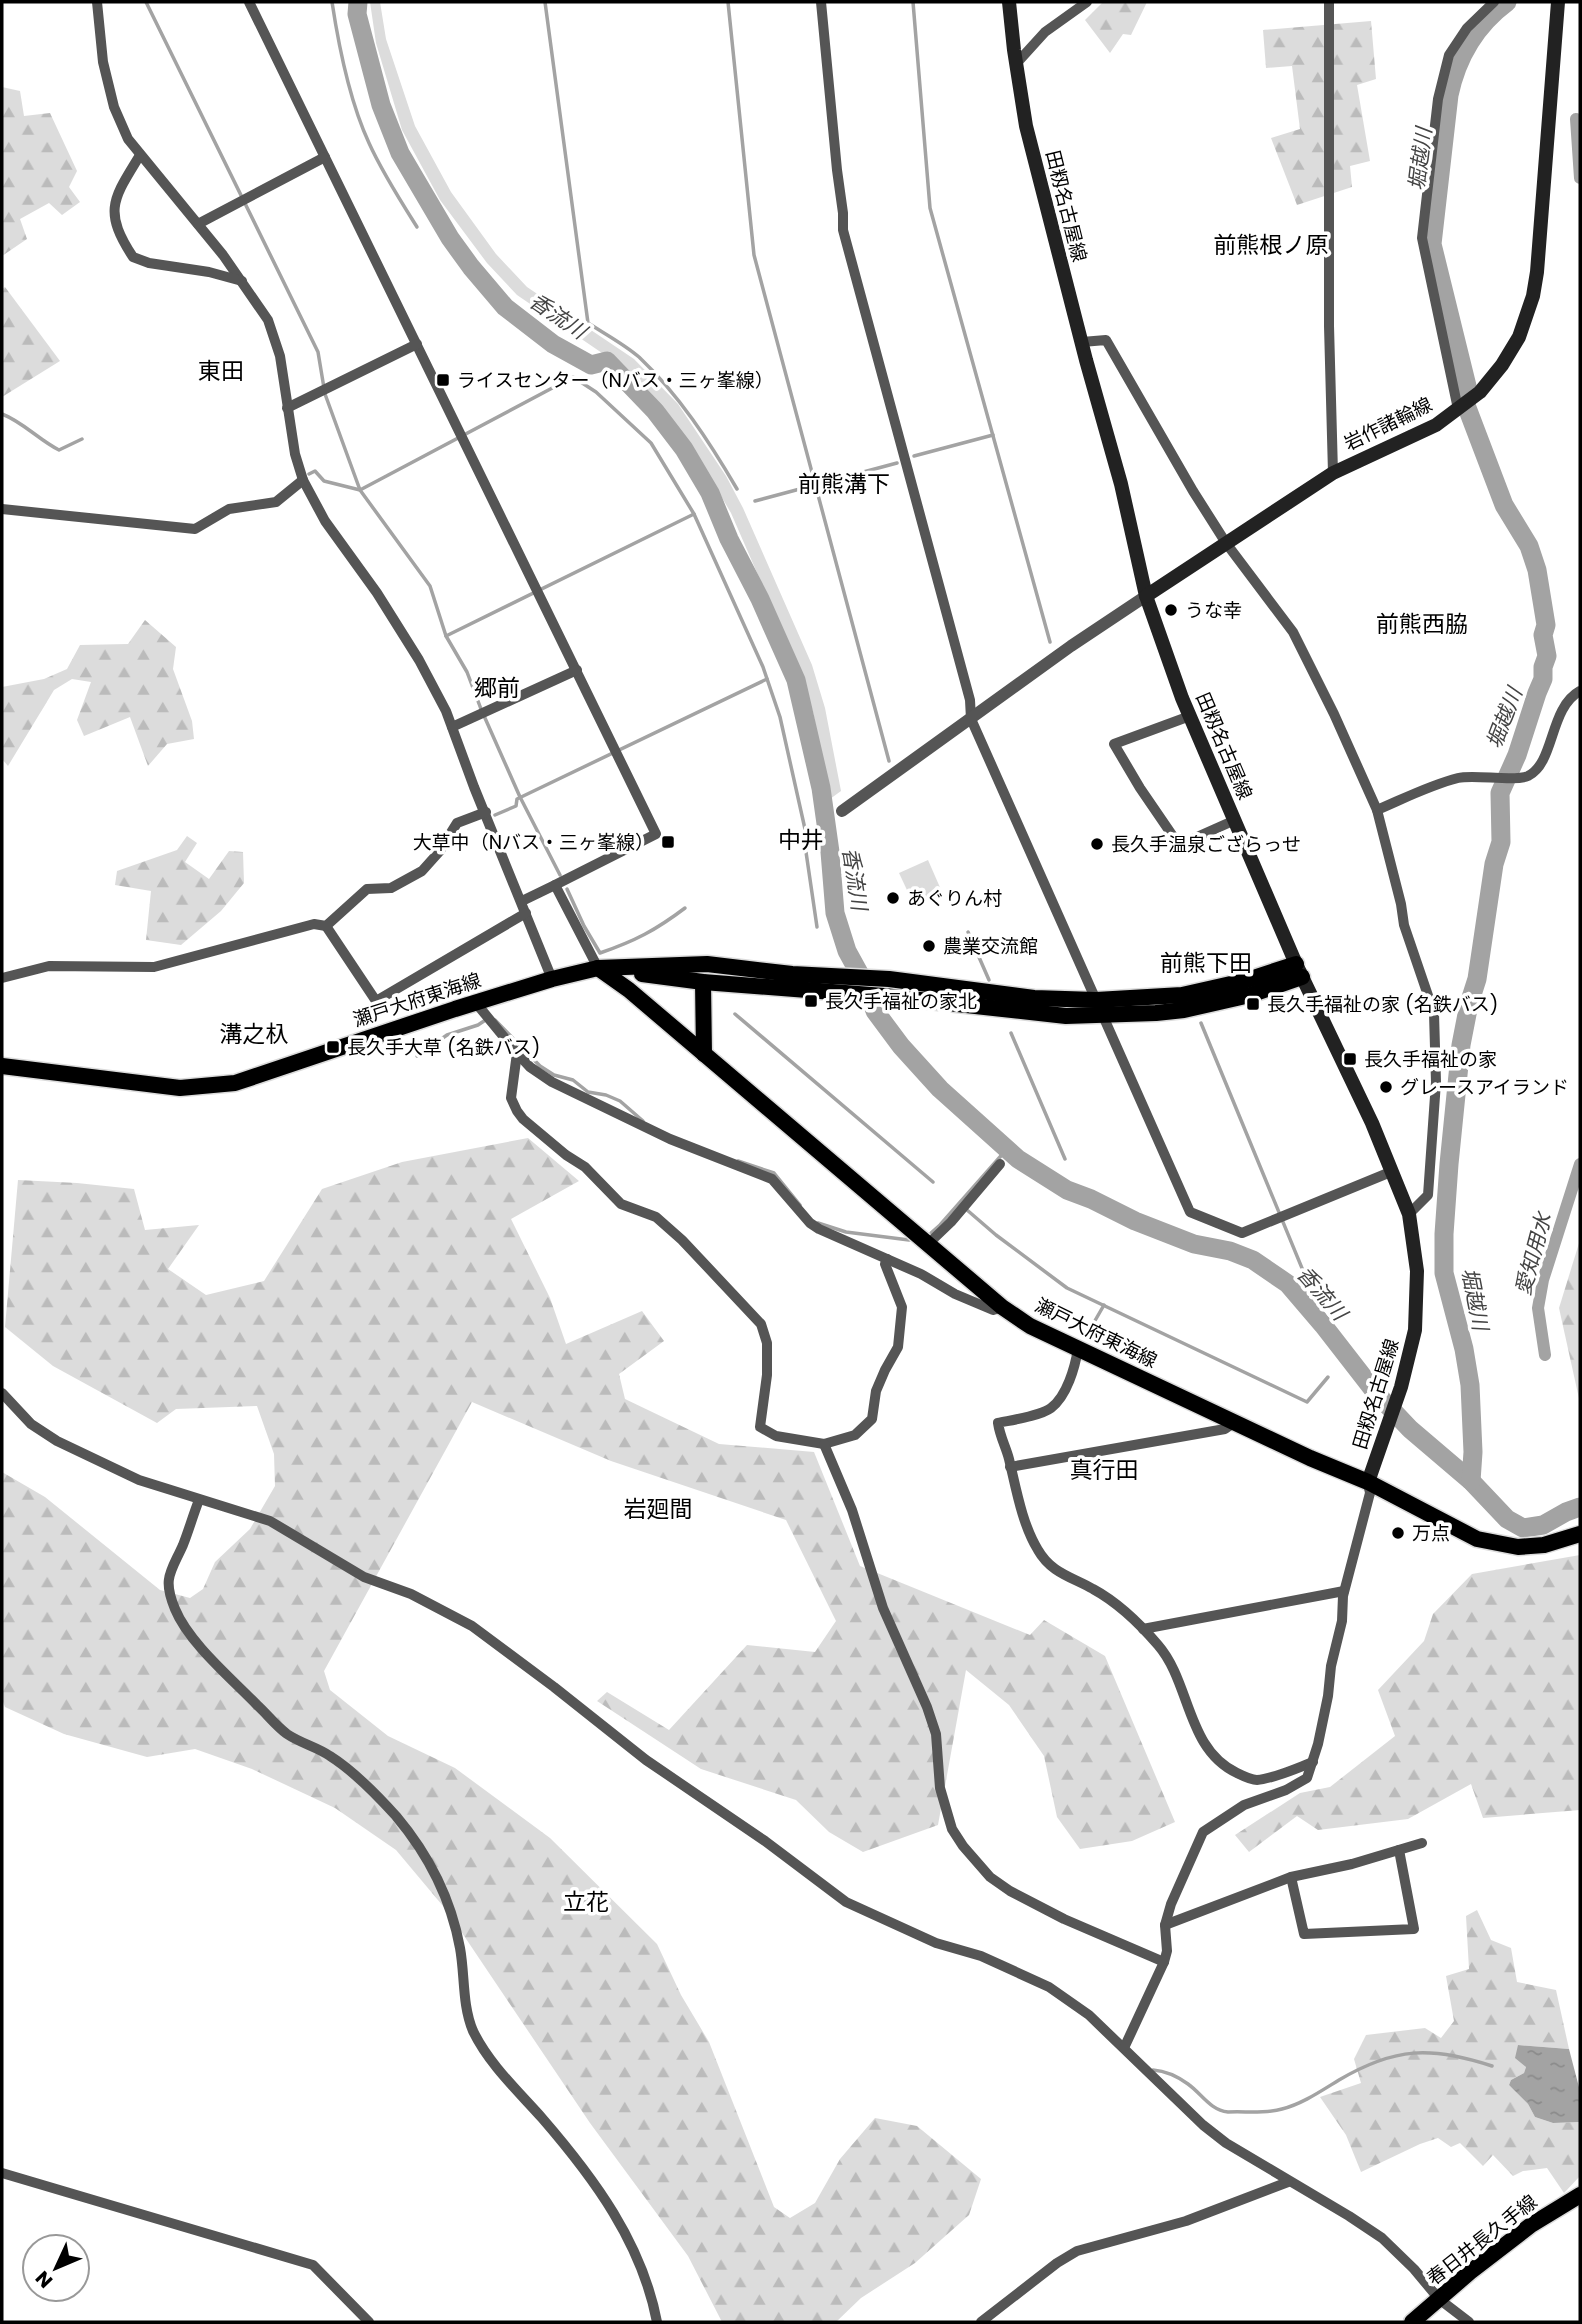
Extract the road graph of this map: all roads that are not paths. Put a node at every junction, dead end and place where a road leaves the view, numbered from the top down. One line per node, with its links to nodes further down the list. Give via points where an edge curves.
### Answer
1 (97, 2): 10 (street, via 103,62 114,107)
2 (249, 2): 11 (street)
3 (821, 2): 26 (street, via 843,230 970,700)
4 (1009, 2): 9 (main road, 田籾名古屋線)
5 (1087, 2): 9 (street, via 1045,32)
6 (1329, 2): 18 (street)
7 (1494, 2): 17 (street, via 1449,55 1437,99 1422,237)
8 (1558, 2): 17 (main road, 岩作諸輪線, via 1533,296 1511,353 1480,392)
9 (1016, 64): 14 (main road, 田籾名古屋線, via 1026,126)
10 (140, 156): 12 (street); 13 (street, via 113,206 118,230 133,257)
11 (325, 157): 12 (street); 15 (street)
12 (198, 224): 13 (street)
13 (243, 281): 16 (street, via 268,320 280,356)
14 (1082, 342): 21 (street, via 1106,340); 22 (main road, 田籾名古屋線)
15 (417, 344): 16 (street); 23 (street)
16 (287, 408): 19 (street)
17 (1458, 409): 18 (main road, 岩作諸輪線, via 1436,425)
18 (1333, 472): 21 (main road, 岩作諸輪線)
19 (303, 480): 20 (street, via 276,502 229,509 195,529); 27 (street, via 325,521 419,660)
20 (2, 509)
21 (1226, 543): 22 (main road, 岩作諸輪線); 28 (street, via 1293,632)
22 (1146, 596): 25 (main road, 田籾名古屋線); 26 (street)
23 (577, 670): 27 (street); 32 (street, via 656,834)
24 (1580, 691): 28 (street, via 1557,718 1546,752 1527,776 1461,777)
25 (1190, 716): 31 (main road, 田籾名古屋線); 31 (street, via 1114,744 1179,845)
26 (971, 719): 29 (street); 41 (street)
27 (452, 727): 30 (street)
28 (1377, 810): 49 (street, via 1404,925 1434,1013 1436,1082 1429,1195)
29 (842, 811)
30 (486, 812): 33 (street); 35 (street, via 457,823 422,871 391,888 367,889)
31 (1235, 820): 37 (main road, 田籾名古屋線)
32 (555, 885): 33 (street); 36 (street)
33 (522, 901): 34 (street)
34 (526, 913): 35 (street, via 376,1001); 39 (street)
35 (326, 926): 38 (street, via 314,924 154,967 49,967)
36 (598, 968): 39 (main road, 瀬戸大府東海線); 40 (main road, 瀬戸大府東海線); 41 (main road, 瀬戸大府東海線, via 707,964 1034,998); 45 (main road, 瀬戸大府東海線)
37 (1299, 971): 41 (main road, 瀬戸大府東海線, via 1182,995); 43 (main road, 瀬戸大府東海線, via 1250,995 1184,1010); 48 (main road, 田籾名古屋線)
38 (2, 978)
39 (552, 979): 42 (main road, 瀬戸大府東海線)
40 (703, 982): 43 (main road, 瀬戸大府東海線); 45 (main road)
41 (1096, 1000)
42 (476, 1003): 44 (street); 46 (main road, 瀬戸大府東海線, via 235,1083 180,1088)
43 (1103, 1016): 48 (street, via 1190,1212 1242,1233)
44 (517, 1053): 51 (street, via 552,1082 670,1139 772,1179 810,1223); 56 (street, via 512,1098 523,1119 585,1167 621,1204 656,1217 761,1324 767,1343 760,1427 776,1436)
45 (704, 1055): 50 (main road, 瀬戸大府東海線)
46 (2, 1066)
47 (1000, 1164): 50 (street)
48 (1393, 1171): 49 (main road, 田籾名古屋線)
49 (1409, 1214): 58 (main road, 田籾名古屋線, via 1415,1245 1415,1330 1387,1434)
50 (928, 1244): 52 (main road, 瀬戸大府東海線)
51 (887, 1259): 52 (street, via 993,1310); 56 (street, via 902,1307 898,1347 876,1391 872,1419 855,1435)
52 (1002, 1307): 53 (main road, 瀬戸大府東海線)
53 (1078, 1349): 55 (main road, 瀬戸大府東海線); 57 (street, via 1064,1392 1051,1408 998,1423)
54 (2, 1393): 59 (street, via 31,1424 57,1441 139,1480)
55 (1235, 1422): 57 (street, via 1225,1429); 58 (main road, 瀬戸大府東海線)
56 (824, 1444): 68 (street, via 852,1510 883,1608 936,1734 940,1788 951,1829 990,1877 1010,1891)
57 (1010, 1467): 62 (street, via 1038,1551 1056,1572 1095,1590)
58 (1368, 1482): 60 (main road, 瀬戸大府東海線, via 1457,1530 1497,1544 1544,1545); 61 (street, via 1370,1493)
59 (199, 1500): 69 (street, via 270,1521 364,1577 411,1594 472,1626 646,1760 765,1840 846,1902 1049,1987 1089,2014); 75 (street, via 168,1580 184,1626 287,1734 347,1769 396,1816 417,1844 449,1907 472,2029 489,2058 561,2140 623,2227 640,2262)
60 (1580, 1534)
61 (1344, 1591): 62 (street); 63 (street)
62 (1143, 1629): 63 (street, via 1170,1663 1202,1742 1234,1772 1255,1781)
63 (1313, 1762): 67 (street, via 1307,1778 1244,1805 1203,1832)
64 (1422, 1843): 65 (street)
65 (1399, 1850): 66 (street); 66 (street, via 1414,1929 1304,1934)
66 (1291, 1877): 67 (street)
67 (1165, 1925): 68 (street)
68 (1164, 1962): 69 (street)
69 (1124, 2048): 71 (street, via 1203,2125)
70 (2, 2174): 74 (street, via 313,2265)
71 (1288, 2182): 73 (street, via 1382,2238); 76 (street, via 1186,2221 1077,2251)
72 (1580, 2195): 73 (main road, 春日井長久手線, via 1531,2225)
73 (1439, 2299): 77 (main road, 春日井長久手線); 78 (street)
74 (369, 2322)
75 (657, 2322)
76 (981, 2322)
77 (1412, 2322)
78 (1469, 2322)

